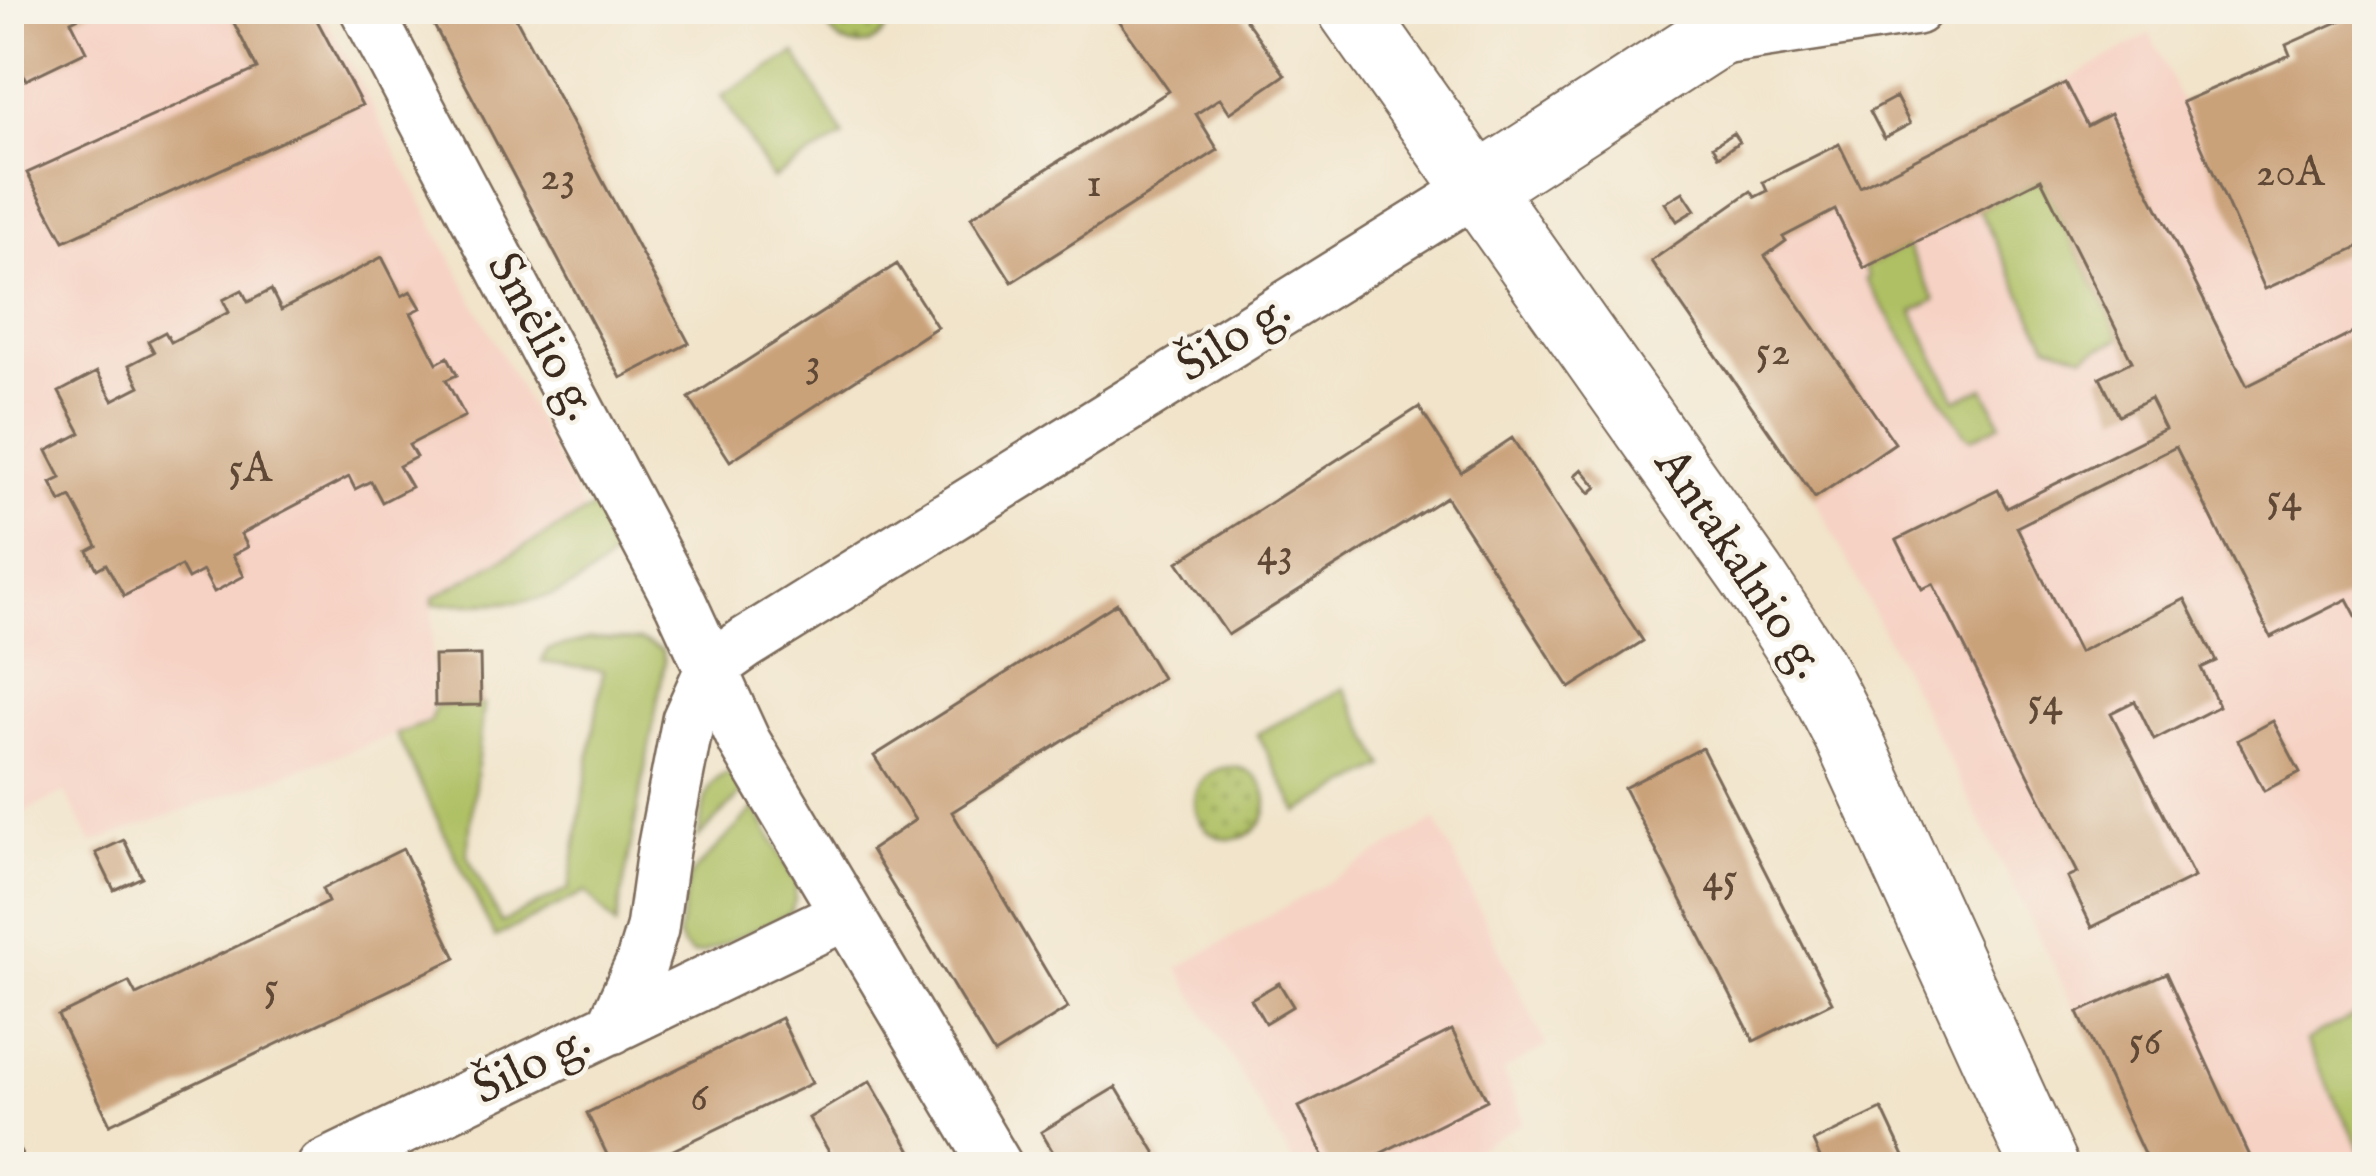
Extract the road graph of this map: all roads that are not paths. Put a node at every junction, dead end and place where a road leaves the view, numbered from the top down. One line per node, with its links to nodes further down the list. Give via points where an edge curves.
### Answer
1 (367, 9): 6 (street, Smėlio g.)
2 (1351, 9): 5 (main road, Antakalnio g.)
3 (1916, 9): 4 (street)
4 (1730, 20): 5 (main road, Šilo g.)
5 (1478, 188): 6 (street, Šilo g.); 15 (main road, Antakalnio g., via 1810,664)
6 (712, 667): 7 (street); 8 (street, Šilo g., via 688,720)
7 (744, 741): 8 (street, via 705,753); 9 (street)
8 (676, 784): 10 (street, Šilo g.)
9 (846, 914): 11 (street, Šilo g.); 14 (street)
10 (652, 929): 11 (street, via 663,961); 12 (street, Šilo g.)
11 (708, 979): 12 (street, Šilo g.)
12 (612, 1028): 13 (street, Šilo g.)
13 (323, 1167)
14 (997, 1167)
15 (2044, 1167)

